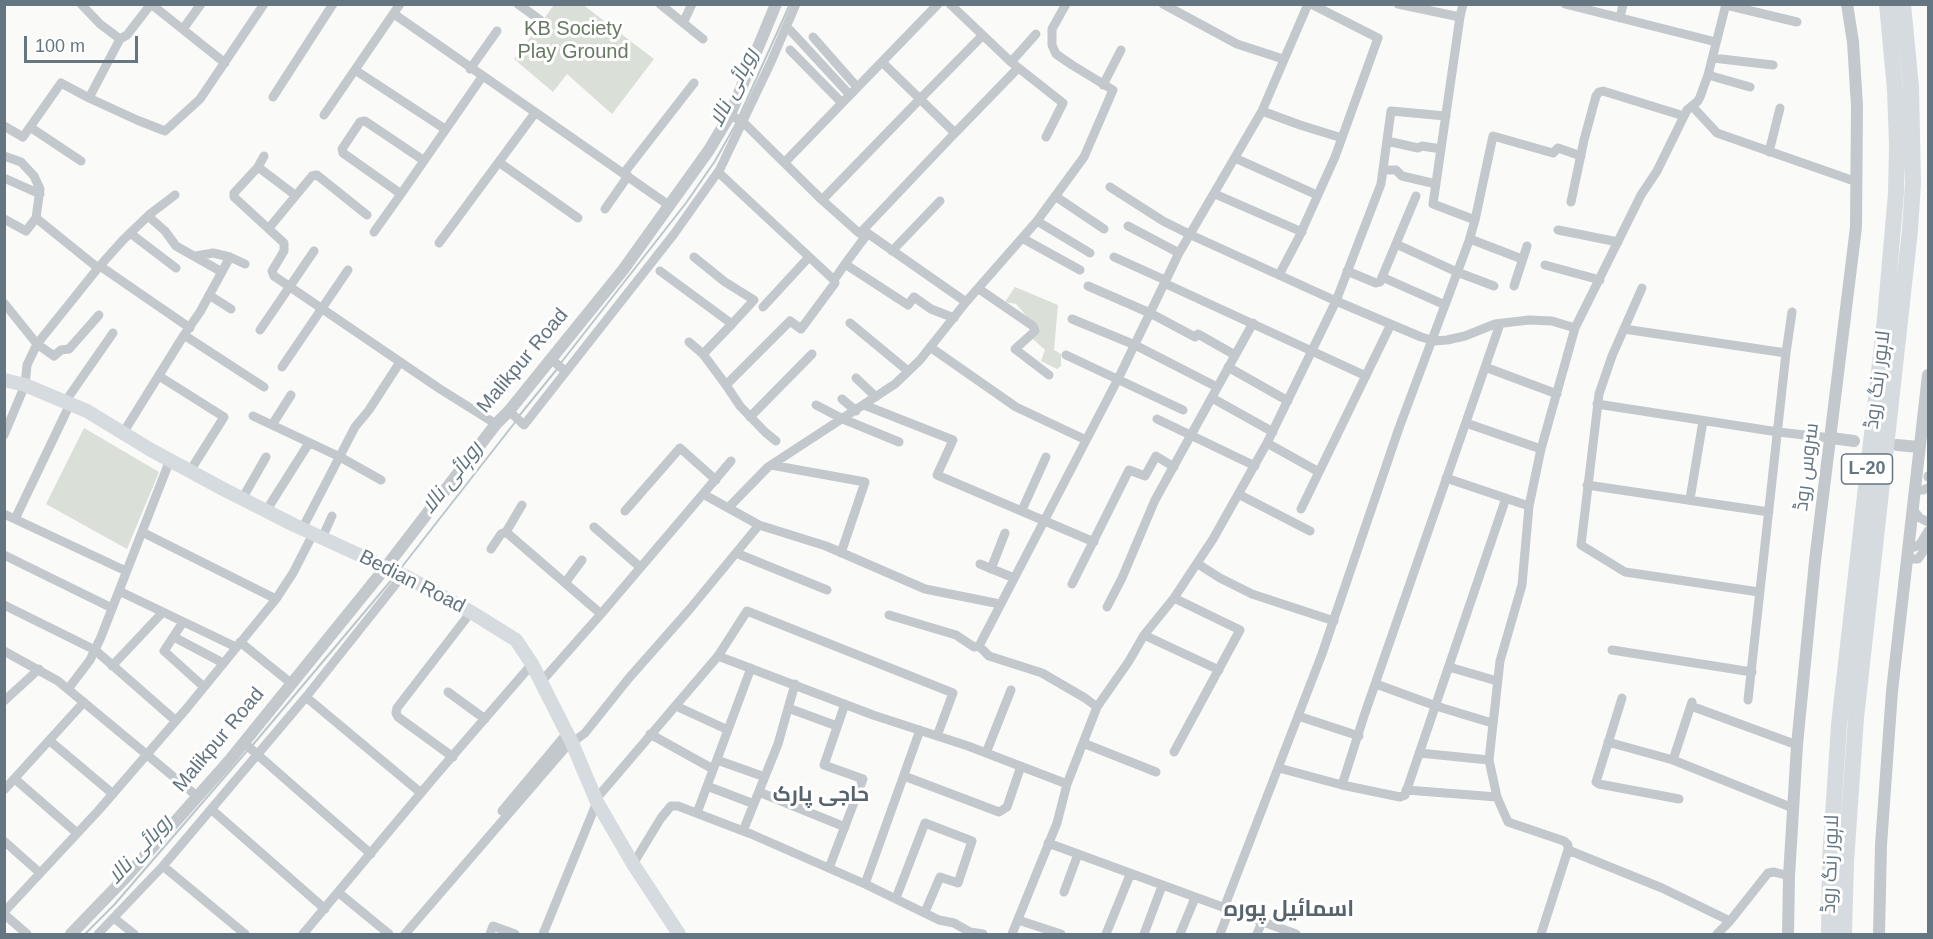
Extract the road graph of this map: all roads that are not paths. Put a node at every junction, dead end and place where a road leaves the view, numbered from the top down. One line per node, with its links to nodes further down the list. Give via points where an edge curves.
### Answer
1 (81, 4): 37 (street)
2 (151, 4): 31 (street); 37 (street)
3 (201, 4): 31 (street)
4 (264, 4): 45 (street)
5 (333, 4): 57 (street)
6 (400, 4): 25 (street)
7 (518, 4): 28 (street)
8 (660, 4): 29 (street)
9 (692, 4): 29 (street)
10 (776, 4): 66 (street, Malikpur Road)
11 (796, 4): 69 (street)
12 (938, 4): 44 (street)
13 (950, 4): 35 (street)
14 (1066, 4): 53 (street, via 1052,29 1056,54)
15 (1163, 4): 43 (street, via 1237,44)
16 (1309, 4): 43 (street); 75 (street, via 1378,38)
17 (1398, 4): 26 (street)
18 (1463, 4): 26 (street)
19 (1565, 4): 27 (street)
20 (1623, 4): 27 (street)
21 (1848, 4): 92 (street, سروس روڈ, via 1856,78)
22 (1887, 4): 460 (highway, لاہور رنگ روڈ / L-20, via 1895,90 1896,193 1839,725)
23 (1903, 4): 461 (highway, لاہور رنگ روڈ / L-20, via 1911,87 1913,183 1856,718)
24 (1726, 5): 30 (street); 39 (street)
25 (394, 14): 48 (street); 49 (street)
26 (1460, 17): 67 (street)
27 (1620, 18): 39 (street)
28 (540, 20)
29 (683, 22): 38 (street)
30 (1797, 22)
31 (183, 29): 45 (street)
32 (790, 30): 56 (street)
33 (497, 31): 48 (street)
34 (1036, 34): 46 (street)
35 (982, 36): 46 (street); 59 (street)
36 (813, 37): 54 (street)
37 (120, 39): 58 (street)
38 (704, 39)
39 (1716, 42): 42 (street)
40 (790, 50): 60 (street)
41 (1121, 50): 53 (street)
42 (1713, 58): 47 (street); 50 (street)
43 (1283, 59): 63 (street)
44 (882, 62): 54 (street); 59 (street)
45 (225, 63): 58 (street, via 201,99 165,131)
46 (1014, 65): 73 (street); 74 (street, via 1063,103)
47 (1773, 65)
48 (470, 69): 51 (street)
49 (355, 70): 65 (street); 72 (street)
50 (1708, 75): 55 (street); 61 (street)
51 (482, 77): 64 (street); 72 (street)
52 (694, 83): 90 (street)
53 (1103, 85): 101 (street, via 1113,93 1084,157)
54 (857, 87): 56 (street)
55 (1750, 87)
56 (850, 95): 60 (street)
57 (273, 97)
58 (89, 98): 71 (street, via 61,83)
59 (920, 99): 73 (street); 102 (street)
60 (842, 103): 85 (street)
61 (1692, 106): 68 (street); 78 (street, via 1717,133)
62 (1780, 108): 78 (street)
63 (1262, 111): 75 (street); 82 (street)
64 (535, 113): 86 (street); 90 (street)
65 (324, 115)
66 (732, 116): 69 (street); 106 (street, Malikpur Road)
67 (1446, 116): 76 (street, via 1392,111); 77 (street)
68 (1684, 116): 81 (street, via 1599,92); 126 (street)
69 (743, 122): 85 (street); 89 (street)
70 (4, 126): 71 (street, via 23,137)
71 (30, 127): 84 (street)
72 (445, 129): 83 (street)
73 (955, 134): 120 (street)
74 (1046, 137)
75 (1342, 138): 100 (street)
76 (1387, 141): 77 (street); 88 (street)
77 (1441, 149): 93 (street)
78 (1768, 152): 92 (street)
79 (4, 156): 95 (street, via 21,162 34,176)
80 (264, 156): 87 (street)
81 (1581, 156): 104 (street); 113 (street, via 1558,148 1553,153 1493,136)
82 (1235, 158): 97 (street); 100 (street)
83 (423, 160): 96 (street); 96 (street, via 365,121 360,122 343,146 343,153)
84 (81, 161)
85 (785, 162): 102 (street)
86 (500, 163): 111 (street); 127 (street)
87 (258, 167): 99 (street); 116 (street, via 234,197)
88 (1383, 170): 93 (street, via 1396,170 1402,176); 148 (street)
89 (718, 172): 137 (street); 152 (street, via 674,234)
90 (626, 175): 106 (street); 107 (street)
91 (4, 178): 95 (street)
92 (1857, 182): 241 (street, سروس روڈ, via 1852,270)
93 (1436, 184): 105 (street)
94 (1110, 187): 123 (street)
95 (40, 194): 110 (street)
96 (401, 194): 119 (street)
97 (1215, 194): 121 (street); 123 (street)
98 (174, 195): 109 (street)
99 (295, 195): 108 (street, via 317,175); 116 (street)
100 (1317, 195): 121 (street)
101 (1055, 196): 114 (street); 117 (street)
102 (822, 200): 120 (street, via 859,234)
103 (940, 201): 131 (street)
104 (1571, 202)
105 (1433, 204): 113 (street); 128 (street, via 1413,195)
106 (670, 206): 152 (street, Malikpur Road, via 630,259)
107 (605, 209)
108 (367, 215)
109 (148, 216): 122 (street); 134 (street, via 176,246)
110 (36, 218): 112 (street, via 26,231); 143 (street)
111 (578, 218)
112 (4, 219)
113 (1475, 220): 125 (street)
114 (1037, 221): 124 (street); 132 (street)
115 (1128, 226): 133 (street)
116 (268, 228): 157 (street, via 285,247 272,271)
117 (1104, 229)
118 (1558, 230): 126 (street)
119 (374, 232)
120 (865, 232): 131 (street); 141 (street)
121 (1302, 232): 151 (street)
122 (130, 233): 143 (street); 144 (street)
123 (1191, 235): 133 (street); 151 (street)
124 (1022, 238): 146 (street); 162 (street)
125 (1470, 238): 139 (street); 150 (street)
126 (1618, 242): 155 (street)
127 (439, 243)
128 (1396, 244): 150 (street); 153 (street)
129 (1527, 246): 139 (street)
130 (314, 251): 157 (street)
131 (892, 251): 165 (street)
132 (1090, 253)
133 (1179, 253): 156 (street)
134 (196, 256): 135 (street, via 213,253); 149 (street)
135 (230, 257): 140 (street); 149 (street)
136 (694, 257): 178 (street, via 754,300)
137 (809, 257): 154 (street); 168 (street)
138 (1114, 258): 156 (street)
139 (1522, 259): 160 (street)
140 (245, 264)
141 (845, 264): 154 (street); 174 (street, via 908,305 914,297)
142 (1545, 265): 155 (street)
143 (99, 267): 184 (street); 188 (street)
144 (176, 268)
145 (348, 270): 170 (street)
146 (1080, 270)
147 (660, 271): 178 (street)
148 (1347, 271): 153 (street, via 1379,283); 164 (street)
149 (222, 272): 163 (street)
150 (1457, 272): 159 (street); 167 (street)
151 (1279, 275): 164 (street)
152 (630, 276): 197 (street, Malikpur Road); 202 (street)
153 (1382, 277): 167 (street)
154 (834, 280): 212 (street, via 801,329 790,321)
155 (1600, 280): 181 (street)
156 (1164, 281): 172 (street); 177 (street)
157 (290, 286): 170 (street); 183 (street)
158 (1088, 286): 172 (street)
159 (1494, 286)
160 (1514, 286)
161 (1642, 288): 182 (street)
162 (979, 289): 165 (street); 204 (street, via 1033,326 1035,331 1015,349)
163 (208, 295): 169 (street); 184 (street)
164 (1336, 301): 179 (street); 191 (street)
165 (966, 302): 174 (street)
166 (4, 303): 188 (street)
167 (1445, 305): 186 (street)
168 (763, 307)
169 (231, 309)
170 (322, 309): 198 (street); 199 (street)
171 (1792, 312): 192 (street)
172 (1150, 313): 189 (street); 196 (street)
173 (99, 315): 188 (street, via 69,349 54,356)
174 (954, 318): 190 (street)
175 (1072, 319): 189 (street)
176 (850, 323): 203 (street)
177 (1252, 323): 191 (street); 196 (street)
178 (732, 324): 193 (street)
179 (1391, 324): 186 (street); 207 (street)
180 (1500, 324): 181 (street, via 1552,321); 186 (street, via 1465,336); 201 (street)
181 (1575, 328): 215 (street)
182 (1624, 329): 192 (street); 222 (street)
183 (260, 330)
184 (187, 332): 206 (street); 213 (street)
185 (113, 333): 221 (street)
186 (1431, 340): 323 (street)
187 (689, 342): 193 (street)
188 (37, 344): 211 (street, via 27,365)
189 (1135, 345): 209 (street); 214 (street)
190 (930, 347): 203 (street); 242 (street, via 1016,407)
191 (1312, 351): 207 (street); 220 (street)
192 (1786, 352): 237 (street)
193 (703, 354): 212 (street)
194 (812, 354): 229 (street)
195 (1066, 355): 209 (street)
196 (1235, 355): 200 (street)
197 (553, 360): 202 (street); 227 (street, Malikpur Road)
198 (400, 362): 234 (street); 252 (street, via 355,427)
199 (282, 367)
200 (1228, 367): 214 (street); 220 (street)
201 (1485, 368): 215 (street); 233 (street)
202 (564, 370): 227 (street, via 524,425)
203 (908, 371): 217 (street)
204 (1049, 375)
205 (1929, 375): 249 (street)
206 (159, 376): 238 (street); 259 (street, via 224,417)
207 (1366, 376): 260 (street)
208 (856, 378): 217 (street)
209 (1118, 379): 225 (street); 242 (street)
210 (4, 380): 211 (main road, Bedian Road)
211 (25, 384): 221 (main road, Bedian Road); 239 (street)
212 (726, 385): 229 (street)
213 (264, 387)
214 (1217, 387): 218 (street)
215 (1557, 394): 250 (street)
216 (291, 395): 235 (street)
217 (876, 397): 224 (street)
218 (1212, 398): 236 (street); 240 (street)
219 (842, 399): 226 (street)
220 (1288, 401): 236 (street)
221 (67, 403): 238 (main road, Bedian Road); 282 (street)
222 (1597, 404): 232 (street); 264 (street)
223 (816, 405): 230 (street)
224 (864, 405): 226 (street); 275 (street, via 953,440 937,475)
225 (1183, 410)
226 (855, 411): 230 (street)
227 (511, 412): 234 (street, Malikpur Road)
228 (253, 416): 235 (street)
229 (750, 417): 243 (street)
230 (843, 419): 245 (street); 256 (street)
231 (1157, 419): 240 (street)
232 (1703, 421): 237 (street); 270 (street)
233 (1466, 423): 250 (street); 261 (street)
234 (496, 424): 306 (street, Malikpur Road)
235 (272, 425): 246 (street)
236 (1273, 432): 247 (street)
237 (1778, 432): 241 (street); 279 (street)
238 (123, 433): 254 (main road, Bedian Road)
239 (4, 435)
240 (1191, 436): 257 (street); 258 (street)
241 (1831, 438): 244 (street); 374 (street, سروس روڈ)
242 (1086, 440): 283 (street)
243 (776, 441)
244 (1854, 441)
245 (899, 442)
246 (309, 443): 252 (street); 276 (street)
247 (1267, 443): 258 (street); 260 (street)
248 (1897, 445): 249 (street)
249 (1919, 447): 265 (street)
250 (1541, 449): 272 (street)
251 (266, 457): 269 (street)
252 (340, 457): 262 (street); 291 (street)
253 (1046, 457): 275 (street)
254 (170, 460): 259 (main road, Bedian Road); 289 (street)
255 (732, 461): 263 (street)
256 (771, 465): 273 (street); 298 (street, via 865,482)
257 (1174, 466): 293 (street, via 1156,456 1145,476 1130,470); 317 (street)
258 (1255, 466): 267 (street)
259 (190, 471): 269 (main road, Bedian Road)
260 (1319, 472): 274 (street)
261 (1446, 478): 268 (street); 345 (street)
262 (381, 480)
263 (716, 480): 266 (street); 277 (street, via 680,448)
264 (1587, 484): 270 (street); 312 (street, via 1581,545 1626,572)
265 (1922, 489): 278 (street)
266 (703, 494): 273 (street); 303 (street)
267 (1240, 495): 287 (street); 302 (street)
268 (1506, 498): 272 (street); 337 (street)
269 (242, 499): 276 (main road, Bedian Road)
270 (1690, 499): 279 (street)
271 (522, 505): 290 (street)
272 (1529, 506): 341 (street, via 1522,585)
273 (728, 508): 285 (street)
274 (1301, 509)
275 (1022, 510): 283 (street)
276 (266, 511): 291 (main road, Bedian Road)
277 (625, 511)
278 (1914, 511): 284 (street); 296 (street)
279 (1769, 512): 312 (street)
280 (4, 514): 282 (street)
281 (333, 516): 291 (street)
282 (15, 519): 305 (street)
283 (1044, 519): 293 (street); 307 (street)
284 (1929, 522)
285 (759, 525): 297 (street); 298 (street)
286 (594, 527): 303 (street)
287 (1310, 531)
288 (1929, 531): 296 (street)
289 (142, 532): 305 (street); 313 (street)
290 (506, 532): 295 (street); 308 (street)
291 (312, 533): 306 (main road, Bedian Road); 313 (street, via 294,573)
292 (1005, 533): 304 (street)
293 (1094, 542): 309 (street)
294 (1929, 545): 296 (street, via 1918,559)
295 (491, 549)
296 (1908, 552): 462 (street, via 1892,691)
297 (736, 553): 310 (street); 370 (street, via 585,733)
298 (841, 553): 315 (street, via 925,589)
299 (4, 555): 318 (street)
300 (582, 560): 308 (street)
301 (980, 564): 304 (street)
302 (1198, 564): 314 (street); 323 (street, via 1252,594)
303 (640, 567): 321 (street)
304 (991, 569): 307 (street)
305 (126, 571): 311 (street)
306 (395, 571): 320 (main road, Bedian Road); 343 (street, Malikpur Road); 350 (street)
307 (1014, 578): 315 (street)
308 (565, 583): 321 (street)
309 (1072, 584)
310 (827, 590)
311 (119, 591): 318 (street); 319 (street)
312 (1759, 592): 340 (street)
313 (276, 598): 327 (street)
314 (1174, 598): 325 (street); 339 (street, via 1240,630)
315 (1000, 604): 328 (street)
316 (4, 605): 329 (street)
317 (1107, 607)
318 (112, 608): 329 (street)
319 (163, 612): 324 (street); 335 (street)
320 (471, 612): 334 (main road, Bedian Road, via 516,640); 380 (street, via 396,713)
321 (602, 615): 342 (street)
322 (889, 615): 328 (street)
323 (1334, 621): 360 (street)
324 (183, 622): 326 (street); 327 (street)
325 (1144, 635): 339 (street); 358 (street)
326 (174, 637): 333 (street); 346 (street, via 164,651)
327 (238, 645): 333 (street); 343 (street)
328 (979, 646): 358 (street, via 989,656 1042,673)
329 (94, 650): 335 (street); 347 (street)
330 (1612, 650): 340 (street)
331 (4, 651): 338 (street)
332 (718, 656): 336 (street); 356 (street); 368 (street, via 747,611 953,693)
333 (223, 663): 346 (street)
334 (532, 664): 342 (main road, Bedian Road); 361 (street)
335 (112, 666): 362 (street)
336 (751, 668): 344 (street); 365 (street)
337 (1449, 668): 341 (street); 357 (street)
338 (39, 669): 347 (street); 353 (street)
339 (1219, 670): 376 (street)
340 (1752, 672): 352 (street)
341 (1497, 681): 363 (street)
342 (541, 682): 370 (main road, Bedian Road)
343 (292, 684): 375 (street, Malikpur Road)
344 (795, 684): 355 (street); 359 (street)
345 (1376, 684): 357 (street); 369 (street)
346 (204, 687): 362 (street)
347 (68, 689): 354 (street)
348 (1011, 690): 377 (street)
349 (448, 692): 361 (street)
350 (306, 698): 375 (street); 397 (street)
351 (1622, 698): 372 (street)
352 (1748, 700)
353 (4, 702)
354 (84, 702): 371 (street); 379 (street)
355 (845, 704): 364 (street); 366 (street)
356 (676, 706): 365 (street); 367 (street)
357 (1436, 706): 363 (street); 378 (street)
358 (1097, 707): 373 (street)
359 (788, 708): 364 (street); 389 (street)
360 (1298, 716): 369 (street); 385 (street)
361 (485, 719): 380 (street)
362 (176, 721): 379 (street)
363 (1492, 723): 381 (street)
364 (837, 726): 407 (street, via 824,765 863,779)
365 (728, 730): 383 (street)
366 (920, 730): 368 (street); 388 (street)
367 (650, 734): 383 (street); 402 (street)
368 (937, 736): 377 (street)
369 (1359, 736): 392 (street)
370 (570, 739): 387 (street); 402 (main road, Bedian Road)
371 (50, 741): 390 (street); 398 (street)
372 (1608, 742): 382 (street); 401 (street, via 1596,782)
373 (1083, 743): 386 (street); 391 (street)
374 (1797, 745): 382 (street, via 1692,703); 404 (street, سروس روڈ)
375 (250, 749): 399 (street, Malikpur Road); 405 (street); 413 (street)
376 (1174, 752)
377 (986, 753): 384 (street)
378 (1419, 753): 381 (street); 395 (street)
379 (148, 755): 398 (street); 399 (street)
380 (453, 757): 397 (street)
381 (1489, 760): 400 (street)
382 (1672, 760): 404 (street)
383 (715, 765): 389 (street); 393 (street)
384 (1021, 766): 388 (street, via 1007,807 999,812); 391 (street)
385 (1279, 768): 392 (street); 428 (street)
386 (1156, 772)
387 (535, 776): 442 (street); 443 (street)
388 (904, 776): 421 (street)
389 (765, 777): 396 (street)
390 (15, 779): 394 (street); 409 (street)
391 (1067, 784): 411 (street)
392 (1342, 785): 395 (street, via 1400,797)
393 (707, 786): 403 (street); 406 (street)
394 (4, 790)
395 (1406, 790): 400 (street)
396 (759, 792): 403 (street); 407 (street)
397 (421, 793): 413 (street)
398 (113, 794): 409 (street)
399 (198, 797): 436 (street, Malikpur Road)
400 (1497, 797): 412 (street, via 1508,822 1564,841)
401 (1679, 799)
402 (597, 800): 415 (main road, Bedian Road); 446 (street)
403 (754, 804): 408 (street)
404 (1792, 808): 420 (street, سروس روڈ)
405 (211, 809): 416 (street); 427 (street)
406 (697, 813): 408 (street); 415 (street, via 671,806)
407 (845, 827): 417 (street)
408 (743, 831): 417 (street)
409 (77, 833): 418 (street)
410 (4, 841): 418 (street)
411 (1048, 843): 414 (street); 432 (street)
412 (1568, 850): 433 (street); 457 (street)
413 (370, 854): 424 (street)
414 (1078, 854): 419 (street); 423 (street)
415 (633, 864): 447 (main road, Bedian Road)
416 (163, 866): 431 (street); 439 (street)
417 (829, 868): 421 (street)
418 (40, 873): 430 (street)
419 (1130, 875): 422 (street); 451 (street)
420 (1789, 876): 433 (street, via 1768,873); 459 (street, سروس روڈ)
421 (865, 884): 425 (street)
422 (1162, 886): 426 (street); 452 (street)
423 (1064, 892)
424 (339, 893): 427 (street); 441 (street)
425 (896, 898): 429 (street); 429 (street, via 925,823 972,841 958,883 940,877)
426 (1196, 898): 428 (street); 453 (street)
427 (325, 909): 440 (street)
428 (1226, 909): 434 (street); 454 (street)
429 (925, 912): 448 (street)
430 (4, 913): 435 (street)
431 (114, 918): 437 (street); 438 (street)
432 (1018, 920): 449 (street); 450 (street)
433 (1730, 921): 458 (street)
434 (1262, 922): 455 (street); 456 (street)
435 (27, 934)
436 (71, 934)
437 (98, 934)
438 (134, 934)
439 (246, 934)
440 (303, 934)
441 (389, 934)
442 (398, 934)
443 (405, 934)
444 (490, 934): 445 (street, via 493,926)
445 (516, 934)
446 (543, 934)
447 (679, 934)
448 (983, 934)
449 (1012, 934)
450 (1061, 934)
451 (1106, 934)
452 (1144, 934)
453 (1180, 934)
454 (1220, 934)
455 (1257, 934)
456 (1294, 934)
457 (1541, 934)
458 (1717, 934)
459 (1788, 934)
460 (1829, 934)
461 (1844, 934)
462 (1879, 934)

